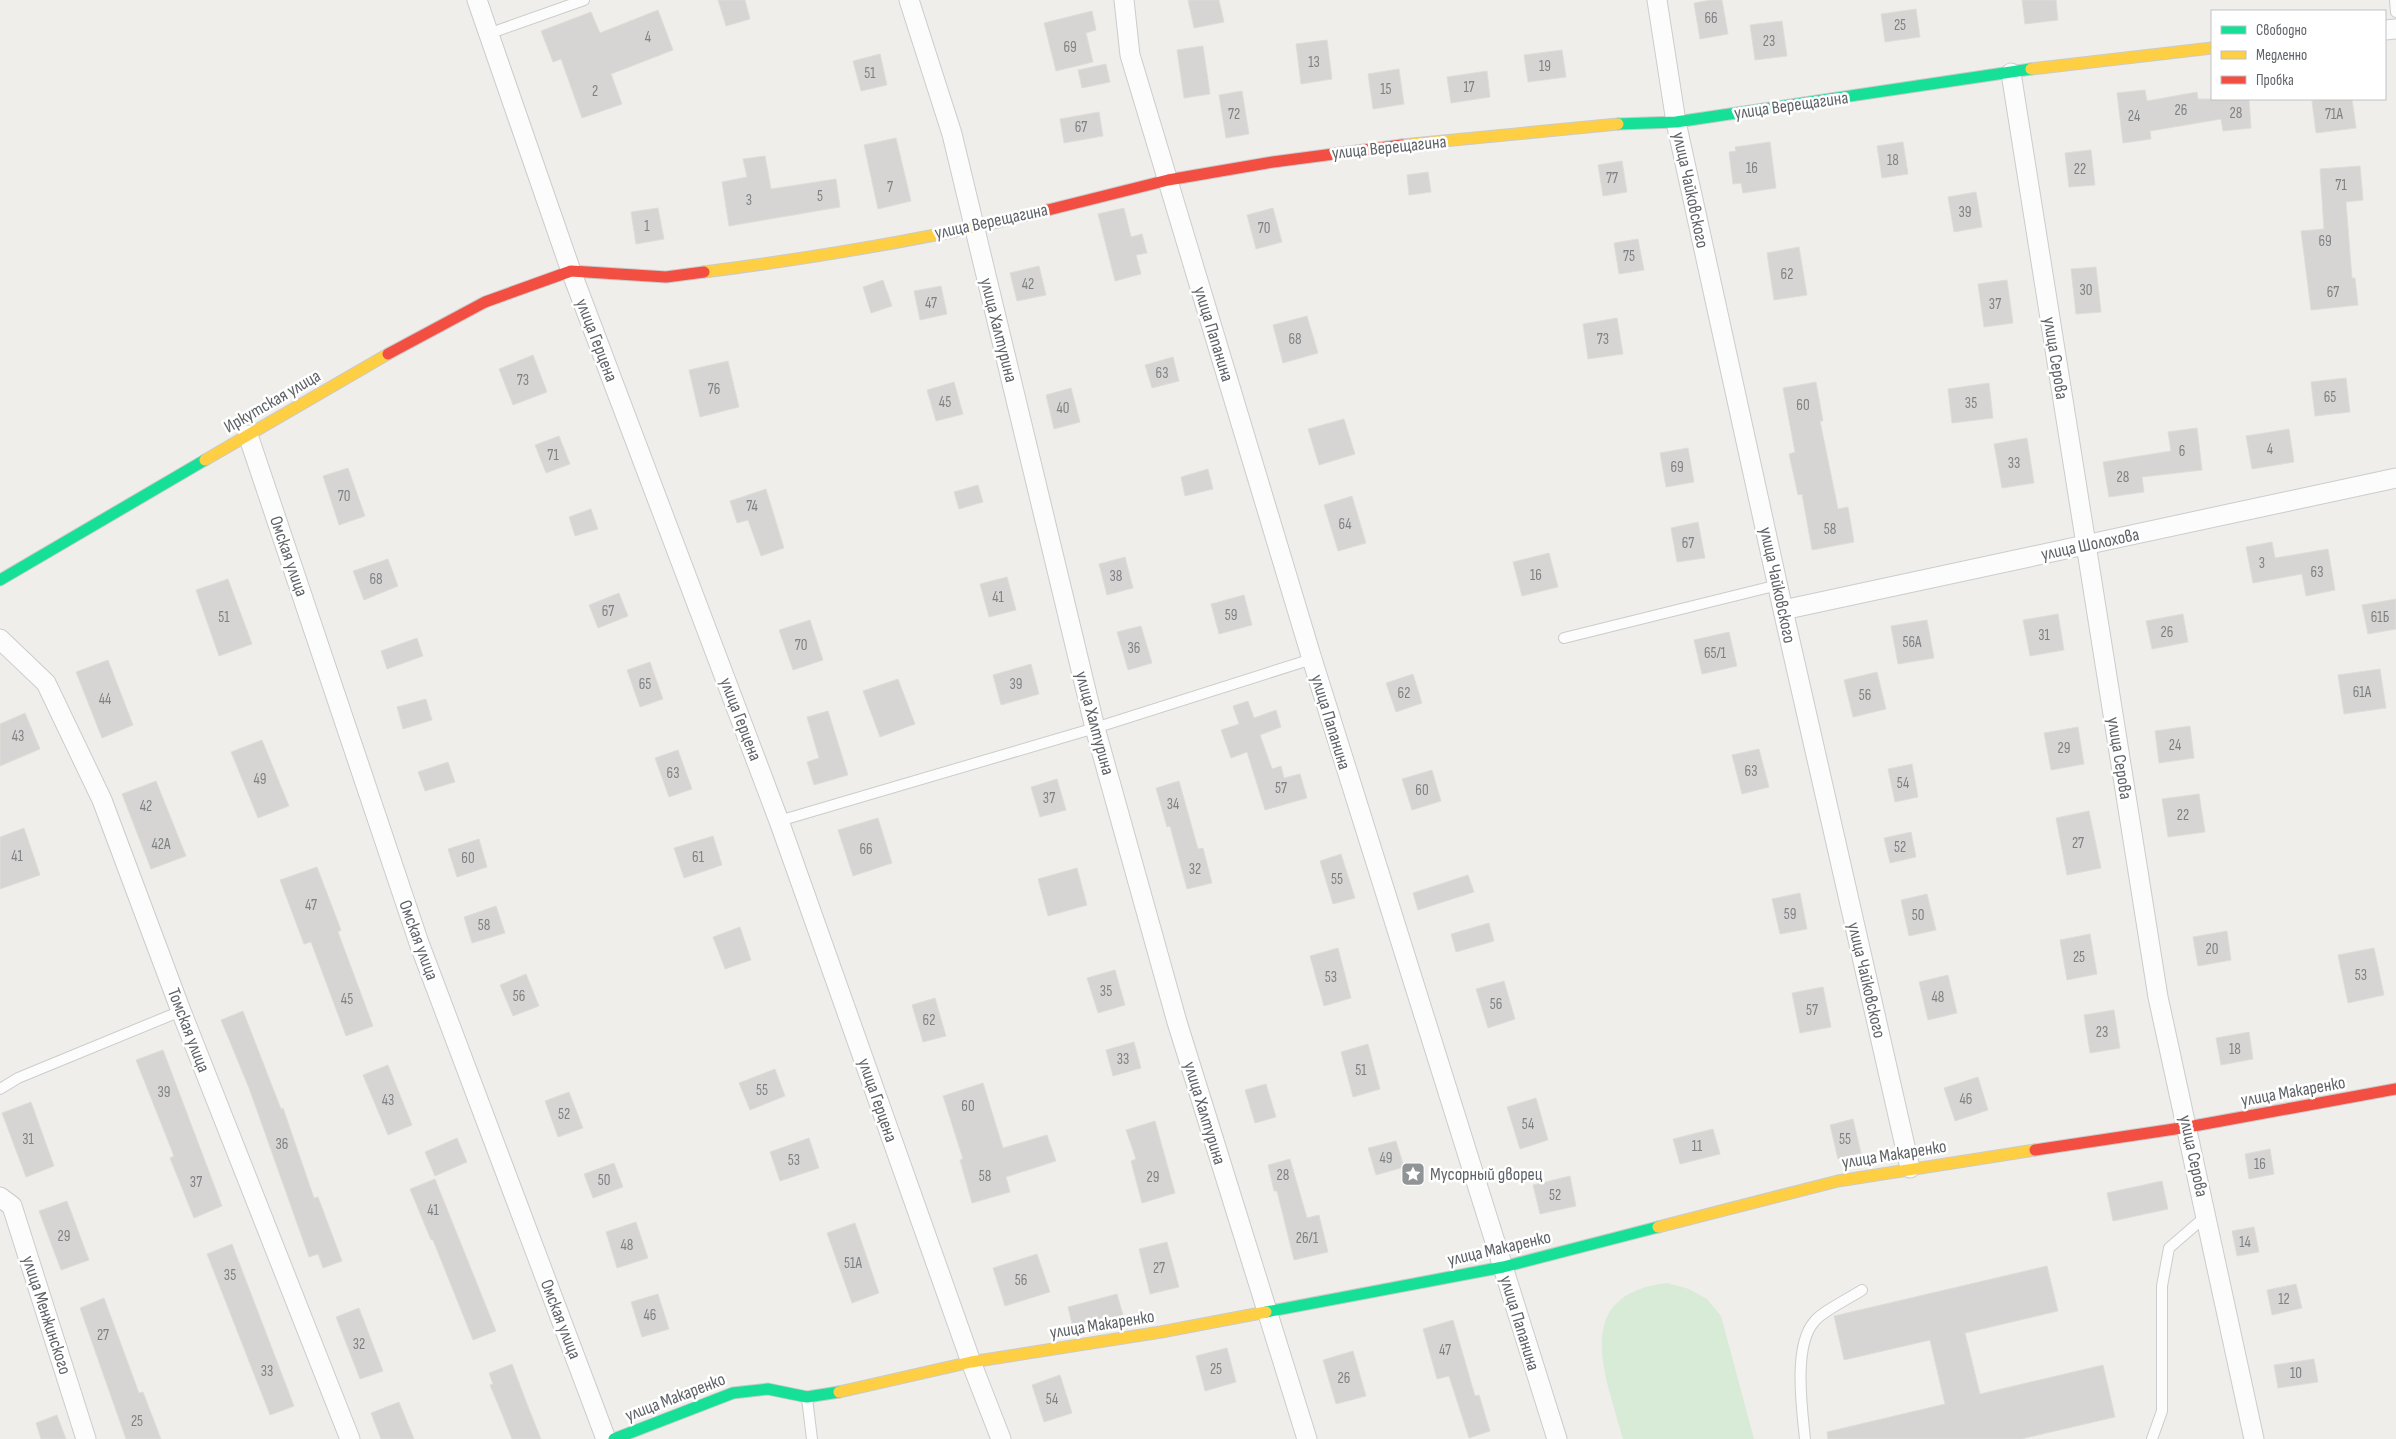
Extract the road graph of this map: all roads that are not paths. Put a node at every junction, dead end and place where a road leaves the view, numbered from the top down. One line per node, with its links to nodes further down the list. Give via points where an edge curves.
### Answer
1 (477, 0): 8 (street, улица Герцена)
2 (584, 0): 8 (lane)
3 (908, 0): 13 (street, улица Халтурина, via 952,134)
4 (1124, 0): 12 (street, улица Папанина, via 1130,55)
5 (1657, 0): 11 (street, улица Чайковского)
6 (2395, 0): 7 (lane)
7 (2396, 12)
8 (488, 34): 14 (street, улица Герцена)
9 (2211, 48): 10 (street, улица Верещагина, via 2076,62)
10 (2011, 73): 11 (street, улица Верещагина); 17 (street, улица Серова)
11 (1676, 122): 12 (street, улица Верещагина, via 1616,124 1364,149); 19 (street, улица Чайковского)
12 (1168, 180): 13 (street, улица Верещагина); 23 (street, улица Папанина)
13 (974, 228): 14 (street, улица Верещагина, via 792,261 666,277); 24 (street, улица Халтурина)
14 (571, 271): 15 (street, Иркутская улица, via 485,302 408,342); 25 (street, улица Герцена)
15 (248, 435): 18 (street, Иркутская улица); 40 (street, Омская улица, via 419,943)
16 (2396, 478): 17 (street, улица Шолохова)
17 (2085, 545): 20 (street, улица Шолохова); 29 (street, улица Серова, via 2158,997)
18 (0, 580)
19 (1778, 586): 20 (street, улица Чайковского); 22 (lane)
20 (1783, 610): 30 (street, улица Чайковского)
21 (0, 638): 26 (street, Томская улица, via 46,683 51,692 102,800)
22 (1564, 638)
23 (1312, 659): 24 (lane); 33 (street, улица Папанина)
24 (1095, 728): 25 (lane); 35 (street, улица Халтурина, via 1177,1022)
25 (779, 821): 36 (street, улица Герцена)
26 (181, 1011): 27 (lane, via 18,1078); 39 (street, Томская улица)
27 (0, 1089)
28 (2396, 1089): 29 (street, улица Макаренко)
29 (2188, 1127): 30 (street, улица Макаренко); 32 (street, улица Серова)
30 (1910, 1168): 33 (street, улица Макаренко, via 1838,1181)
31 (0, 1197): 38 (street, улица Менжинского, via 12,1206)
32 (2206, 1216): 47 (lane, via 2169,1248 2162,1286 2160,1326 2162,1410); 48 (street, улица Серова)
33 (1503, 1266): 35 (street, улица Макаренко); 45 (street, улица Папанина)
34 (1862, 1290): 46 (lane, via 1814,1321 1805,1338 1802,1359)
35 (1267, 1312): 36 (street, улица Макаренко); 44 (street, улица Халтурина)
36 (970, 1362): 37 (street, улица Макаренко, via 846,1392); 43 (street, улица Герцена)
37 (807, 1397): 41 (street, улица Макаренко, via 768,1389 733,1392); 42 (lane)
38 (86, 1439)
39 (350, 1439)
40 (606, 1439)
41 (614, 1439)
42 (812, 1439)
43 (1001, 1439)
44 (1307, 1439)
45 (1557, 1439)
46 (1805, 1439)
47 (2152, 1439)
48 (2254, 1439)

